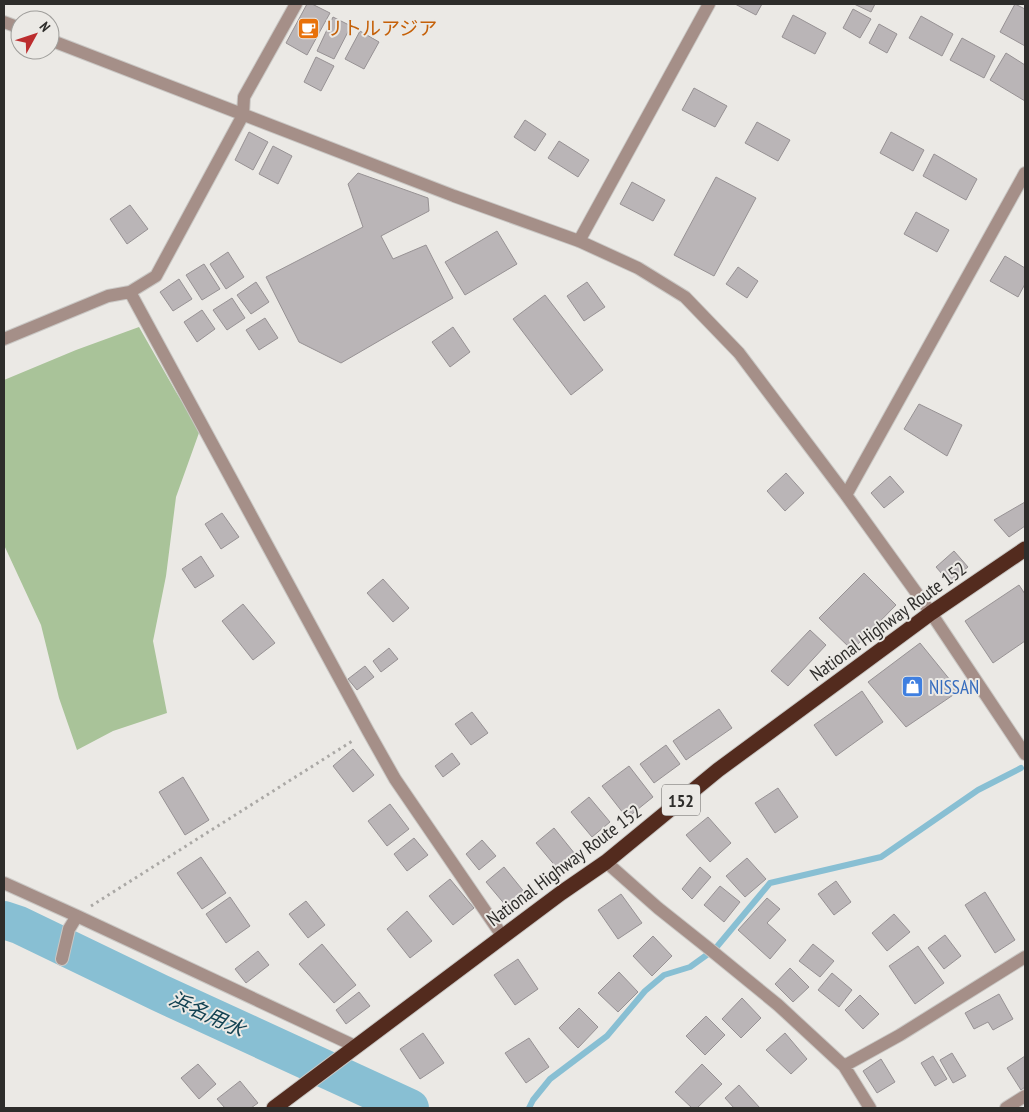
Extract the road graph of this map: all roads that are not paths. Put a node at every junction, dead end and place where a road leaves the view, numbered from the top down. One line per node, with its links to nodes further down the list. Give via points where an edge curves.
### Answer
1 (296, 4): 4 (street, via 244,97)
2 (710, 4): 6 (street)
3 (60, 44): 4 (street)
4 (243, 115): 6 (street); 7 (street, via 156,276)
5 (1025, 173): 9 (street)
6 (579, 241): 9 (street, via 638,268 685,297 739,353)
7 (130, 292): 8 (street, via 108,296); 16 (street, via 395,779)
8 (4, 339)
9 (846, 495): 11 (street)
10 (1025, 549): 11 (highway, National Highway Route 152 / 152)
11 (931, 613): 12 (street); 13 (highway, National Highway Route 152 / 152, via 718,770)
12 (1025, 754)
13 (606, 862): 16 (highway, National Highway Route 152 / 152); 20 (street, via 778,1005)
14 (4, 883): 15 (street)
15 (77, 916): 18 (street, via 69,929); 19 (street)
16 (503, 937): 19 (highway, National Highway Route 152 / 152)
17 (1025, 957): 20 (street)
18 (62, 959)
19 (357, 1047): 22 (highway, National Highway Route 152 / 152)
20 (844, 1066): 23 (street)
21 (1025, 1096): 24 (street)
22 (274, 1108)
23 (870, 1108)
24 (1006, 1108)

